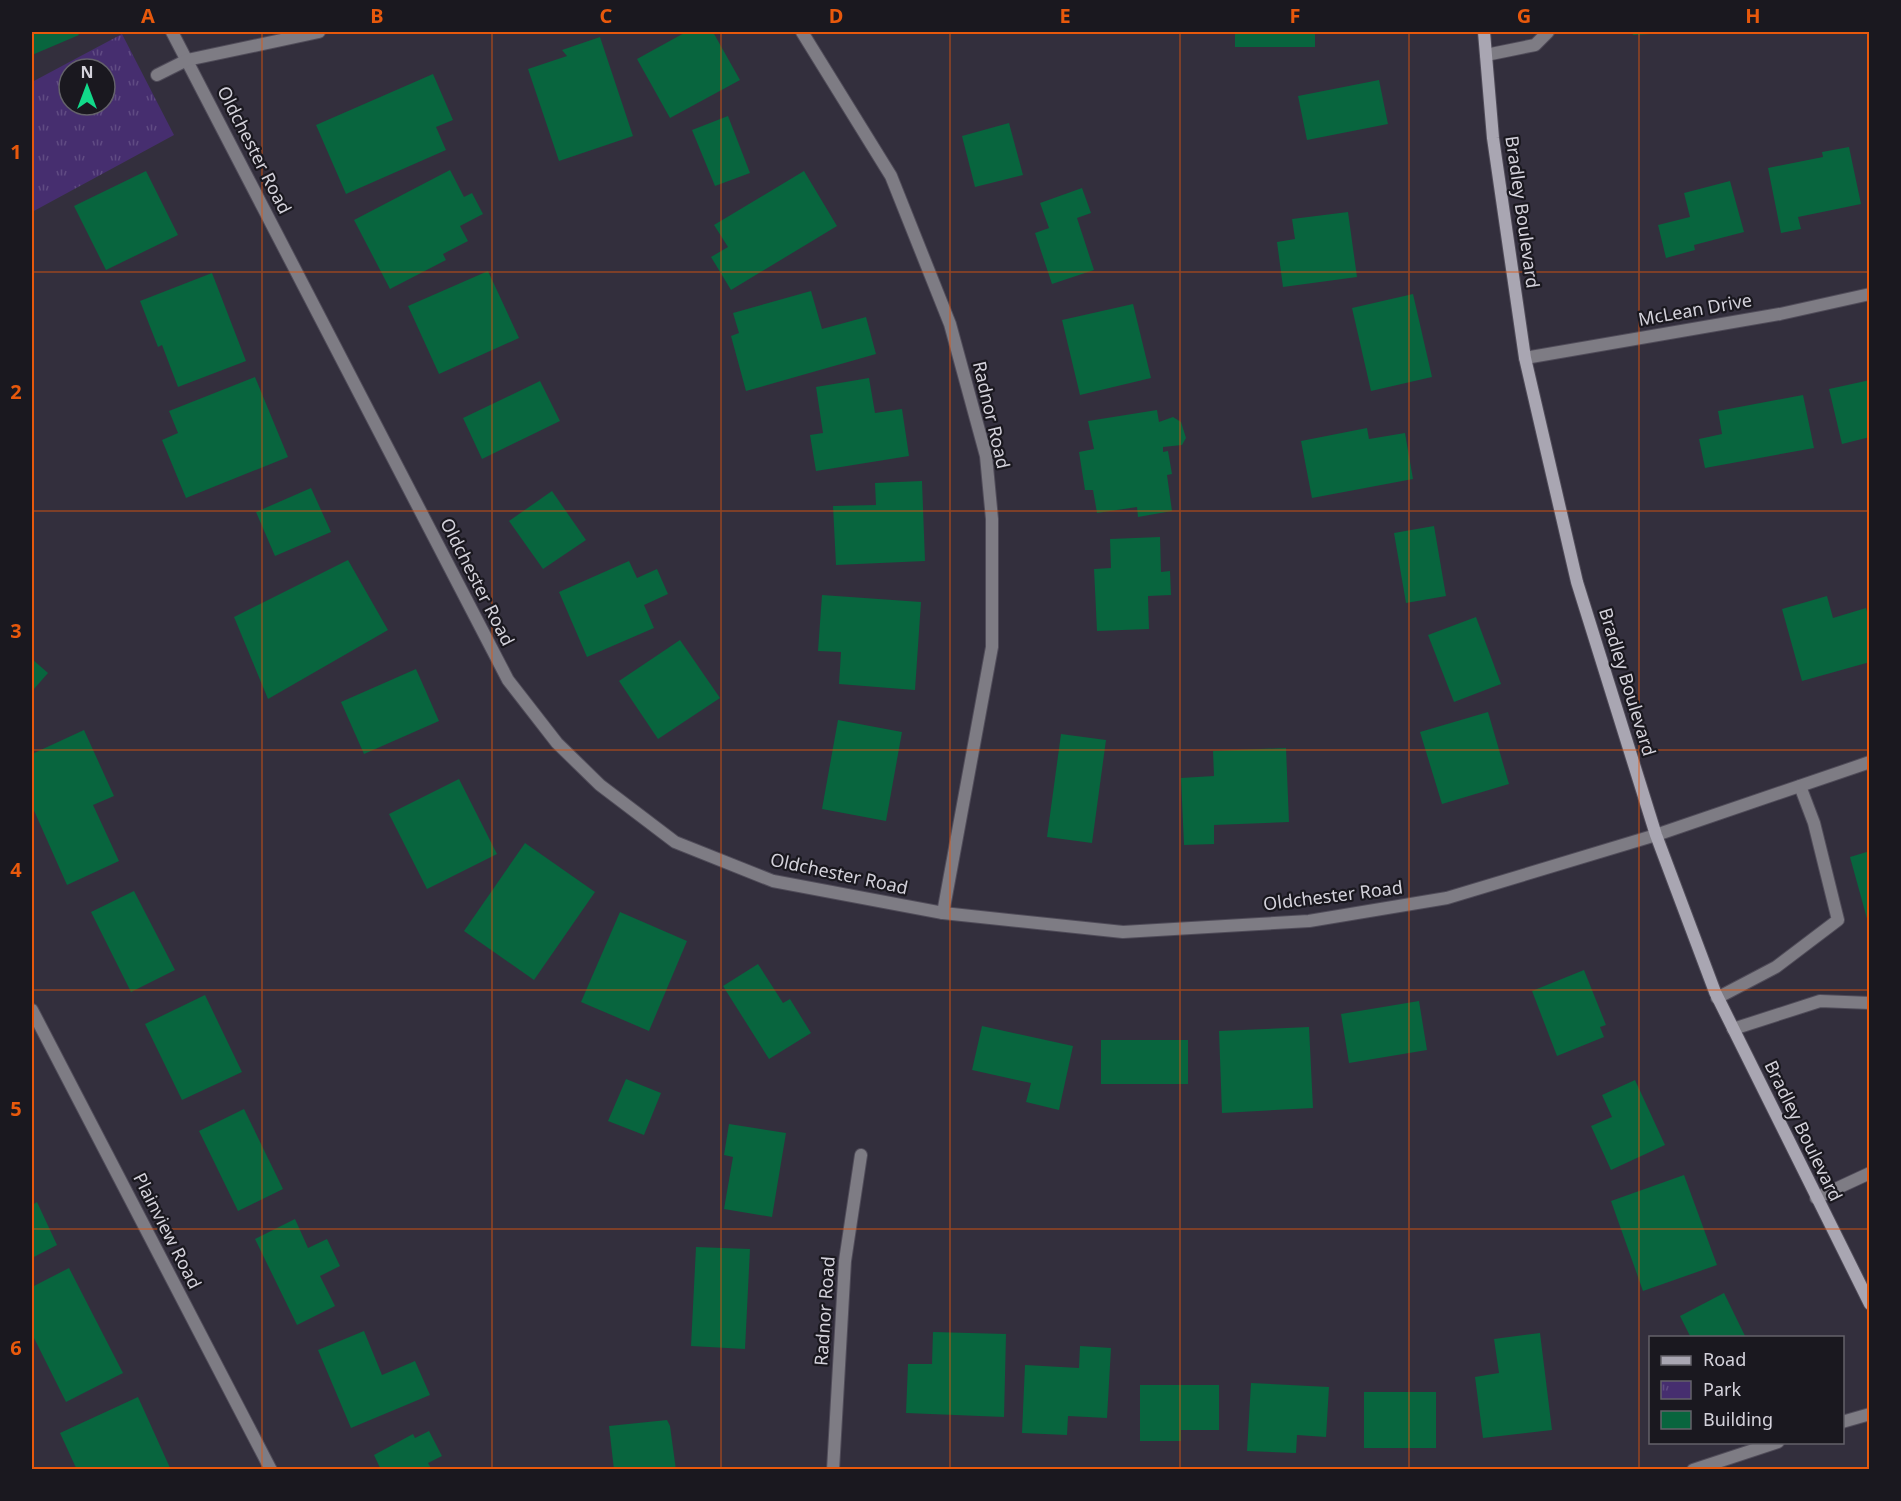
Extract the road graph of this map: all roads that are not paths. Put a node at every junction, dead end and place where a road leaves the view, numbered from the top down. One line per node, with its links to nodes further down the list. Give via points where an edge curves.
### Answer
1 (172, 32): 7 (street, Oldchester Road)
2 (319, 32): 7 (street)
3 (802, 32): 14 (street, Radnor Road, via 891,176 950,324 986,456 992,519 992,647)
4 (1484, 32): 6 (main road, Bradley Boulevard)
5 (1548, 32): 6 (street, via 1535,45)
6 (1486, 55): 10 (main road, Bradley Boulevard, via 1492,138)
7 (188, 60): 8 (street); 14 (street, Oldchester Road, via 508,680 557,743 600,785 675,842 773,881)
8 (157, 75)
9 (1869, 294): 10 (street, McLean Drive, via 1780,314)
10 (1525, 357): 13 (main road, Bradley Boulevard, via 1577,582)
11 (1869, 762): 12 (street, Oldchester Road)
12 (1800, 786): 13 (street, Oldchester Road); 15 (street, via 1814,823 1838,920 1776,967)
13 (1656, 835): 14 (street, Oldchester Road, via 1447,898 1309,921 1123,932); 15 (main road, Bradley Boulevard)
14 (943, 913)
15 (1717, 998): 18 (main road, Bradley Boulevard)
16 (1869, 1003): 18 (street, via 1820,1001)
17 (32, 1010): 26 (street, Plainview Road)
18 (1732, 1029): 21 (main road, Bradley Boulevard)
19 (861, 1155): 27 (street, Radnor Road, via 845,1261)
20 (1869, 1173): 21 (street)
21 (1816, 1198): 22 (main road, Bradley Boulevard)
22 (1869, 1304)
23 (1869, 1414): 24 (street)
24 (1844, 1421)
25 (1775, 1444): 28 (street)
26 (271, 1470)
27 (833, 1470)
28 (1693, 1470)

